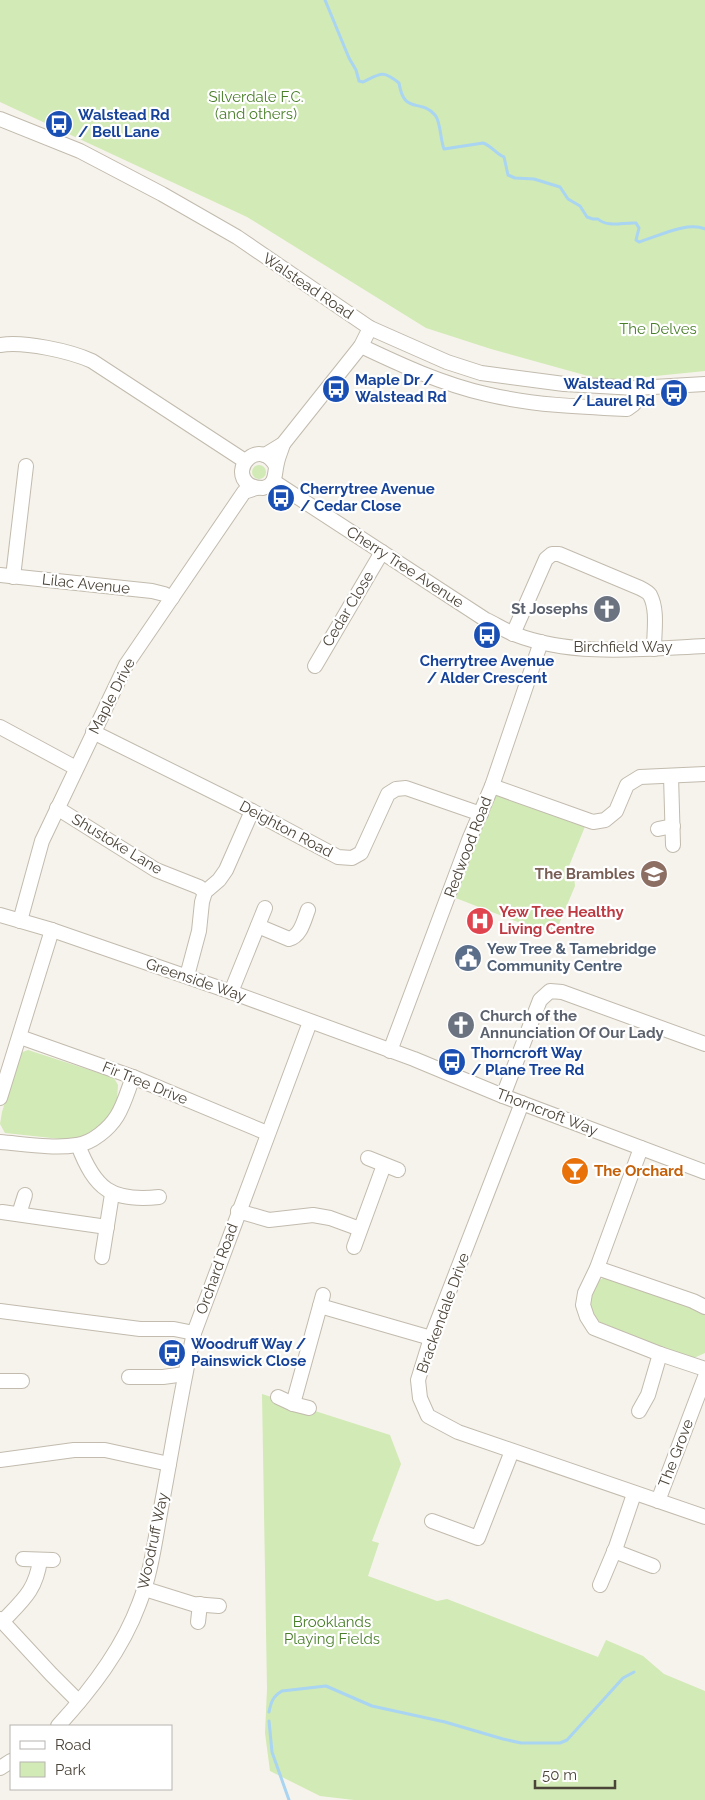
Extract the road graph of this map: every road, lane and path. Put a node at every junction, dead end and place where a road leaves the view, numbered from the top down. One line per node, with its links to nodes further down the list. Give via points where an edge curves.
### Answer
1 (0, 119): 2 (street, Walstead Road, via 80,151 162,194 236,238)
2 (370, 328): 4 (street); 6 (street, Walstead Road, via 447,362 481,372 564,384)
3 (0, 345): 9 (street, via 42,347 92,361)
4 (361, 346): 6 (street, via 448,383 517,400 627,409 634,404); 7 (street)
5 (705, 384): 6 (street, Walstead Road)
6 (636, 388)
7 (282, 444): 8 (street); 11 (street)
8 (266, 455): 9 (street, via 250,456); 11 (street)
9 (245, 461): 13 (street, via 243,477)
10 (26, 466): 15 (street)
11 (276, 466): 12 (street)
12 (274, 482): 13 (street, via 265,488); 14 (street, Cherry Tree Avenue)
13 (250, 490): 16 (street, Maple Drive)
14 (382, 552): 17 (street, Cherry Tree Avenue); 21 (street, Cedar Close)
15 (6, 576): 16 (street, Lilac Avenue, via 152,591)
16 (172, 598): 23 (street, Maple Drive, via 126,664)
17 (513, 634): 18 (street, Cherry Tree Avenue); 20 (street, via 546,559 552,554 559,554 649,593 654,614)
18 (541, 642): 20 (street, Birchfield Way, via 578,649); 27 (street, Redwood Road)
19 (705, 646): 20 (street, Birchfield Way)
20 (654, 649)
21 (314, 666)
22 (0, 727): 24 (street)
23 (93, 732): 24 (street, Maple Drive); 29 (street, Deighton Road)
24 (76, 768): 28 (street, Maple Drive)
25 (705, 774): 26 (street)
26 (671, 776): 27 (street, via 640,777 627,785 616,811 605,820 593,822); 31 (street)
27 (492, 786): 30 (street, Redwood Road)
28 (57, 808): 34 (street, Shustoke Lane, via 156,870); 38 (street, Maple Drive, via 42,841)
29 (252, 811): 30 (street, Deighton Road, via 338,857 352,858 361,853 388,794 396,789 406,788); 34 (street, via 226,870)
30 (480, 814): 46 (street, Redwood Road)
31 (673, 826): 32 (street); 33 (street)
32 (658, 829)
33 (673, 845)
34 (205, 892): 41 (street)
35 (265, 908): 39 (street)
36 (308, 910): 39 (street, via 298,935 289,939)
37 (0, 915): 38 (street, Greenside Way)
38 (20, 921): 40 (street, Greenside Way)
39 (258, 926): 42 (street)
40 (52, 930): 41 (street, Greenside Way); 44 (street)
41 (187, 976): 42 (street, Greenside Way)
42 (231, 992): 43 (street, Greenside Way)
43 (310, 1022): 46 (street, Greenside Way); 51 (street, Orchard Road)
44 (20, 1037): 47 (street, Fir Tree Drive); 49 (street)
45 (705, 1044): 48 (street, via 562,992 550,991 540,1000)
46 (390, 1050): 48 (street, Thorncroft Way)
47 (133, 1077): 51 (street, Fir Tree Drive); 53 (street, via 114,1121 87,1143)
48 (503, 1096): 50 (street, Thorncroft Way)
49 (0, 1098)
50 (522, 1103): 54 (street, Thorncroft Way); 73 (street, Brackendale Drive)
51 (268, 1133): 62 (street, Orchard Road)
52 (0, 1142): 53 (street)
53 (78, 1145): 59 (street, via 88,1168)
54 (641, 1148): 58 (street, Thorncroft Way); 69 (street)
55 (368, 1158): 56 (street)
56 (384, 1165): 57 (street); 66 (street)
57 (398, 1170)
58 (705, 1172)
59 (112, 1194): 61 (street, via 129,1198); 65 (street)
60 (25, 1195): 64 (street)
61 (159, 1197)
62 (238, 1211): 66 (street, via 269,1220 313,1215); 72 (street, Orchard Road)
63 (2, 1212): 64 (street)
64 (19, 1214): 65 (street)
65 (106, 1227): 68 (street)
66 (360, 1230): 67 (street)
67 (354, 1247)
68 (102, 1257)
69 (597, 1268): 70 (street); 74 (street, via 583,1305 594,1328)
70 (705, 1308)
71 (0, 1311): 72 (street, Orchard Road)
72 (194, 1333): 76 (street, Woodruff Way)
73 (431, 1338): 82 (street, via 322,1300); 85 (street, Brackendale Drive, via 418,1380 420,1398 428,1416 458,1432)
74 (660, 1354): 75 (street); 84 (street, via 641,1394)
75 (705, 1369)
76 (185, 1374): 77 (street); 87 (street, Woodruff Way)
77 (129, 1376)
78 (705, 1377): 89 (street, The Grove)
79 (0, 1380): 80 (street)
80 (22, 1381)
81 (278, 1397): 82 (street)
82 (294, 1404): 83 (street)
83 (310, 1408)
84 (639, 1411)
85 (512, 1451): 88 (street, Brackendale Drive); 91 (street, via 478,1538)
86 (0, 1460): 87 (street, via 74,1450 105,1450)
87 (169, 1464): 96 (street, Woodruff Way)
88 (634, 1494): 89 (street, Brackendale Drive); 92 (street)
89 (658, 1501): 90 (street, Brackendale Drive)
90 (705, 1517)
91 (432, 1521)
92 (614, 1551): 94 (street); 95 (street)
93 (23, 1560): 99 (street, via 47,1560 27,1596)
94 (653, 1566)
95 (600, 1585)
96 (144, 1589): 97 (street); 101 (street, Woodruff Way, via 127,1632)
97 (200, 1604): 98 (street); 100 (street)
98 (219, 1606)
99 (2, 1620): 101 (street)
100 (198, 1622)
101 (80, 1702): 102 (street, Woodruff Way)
102 (59, 1725)

